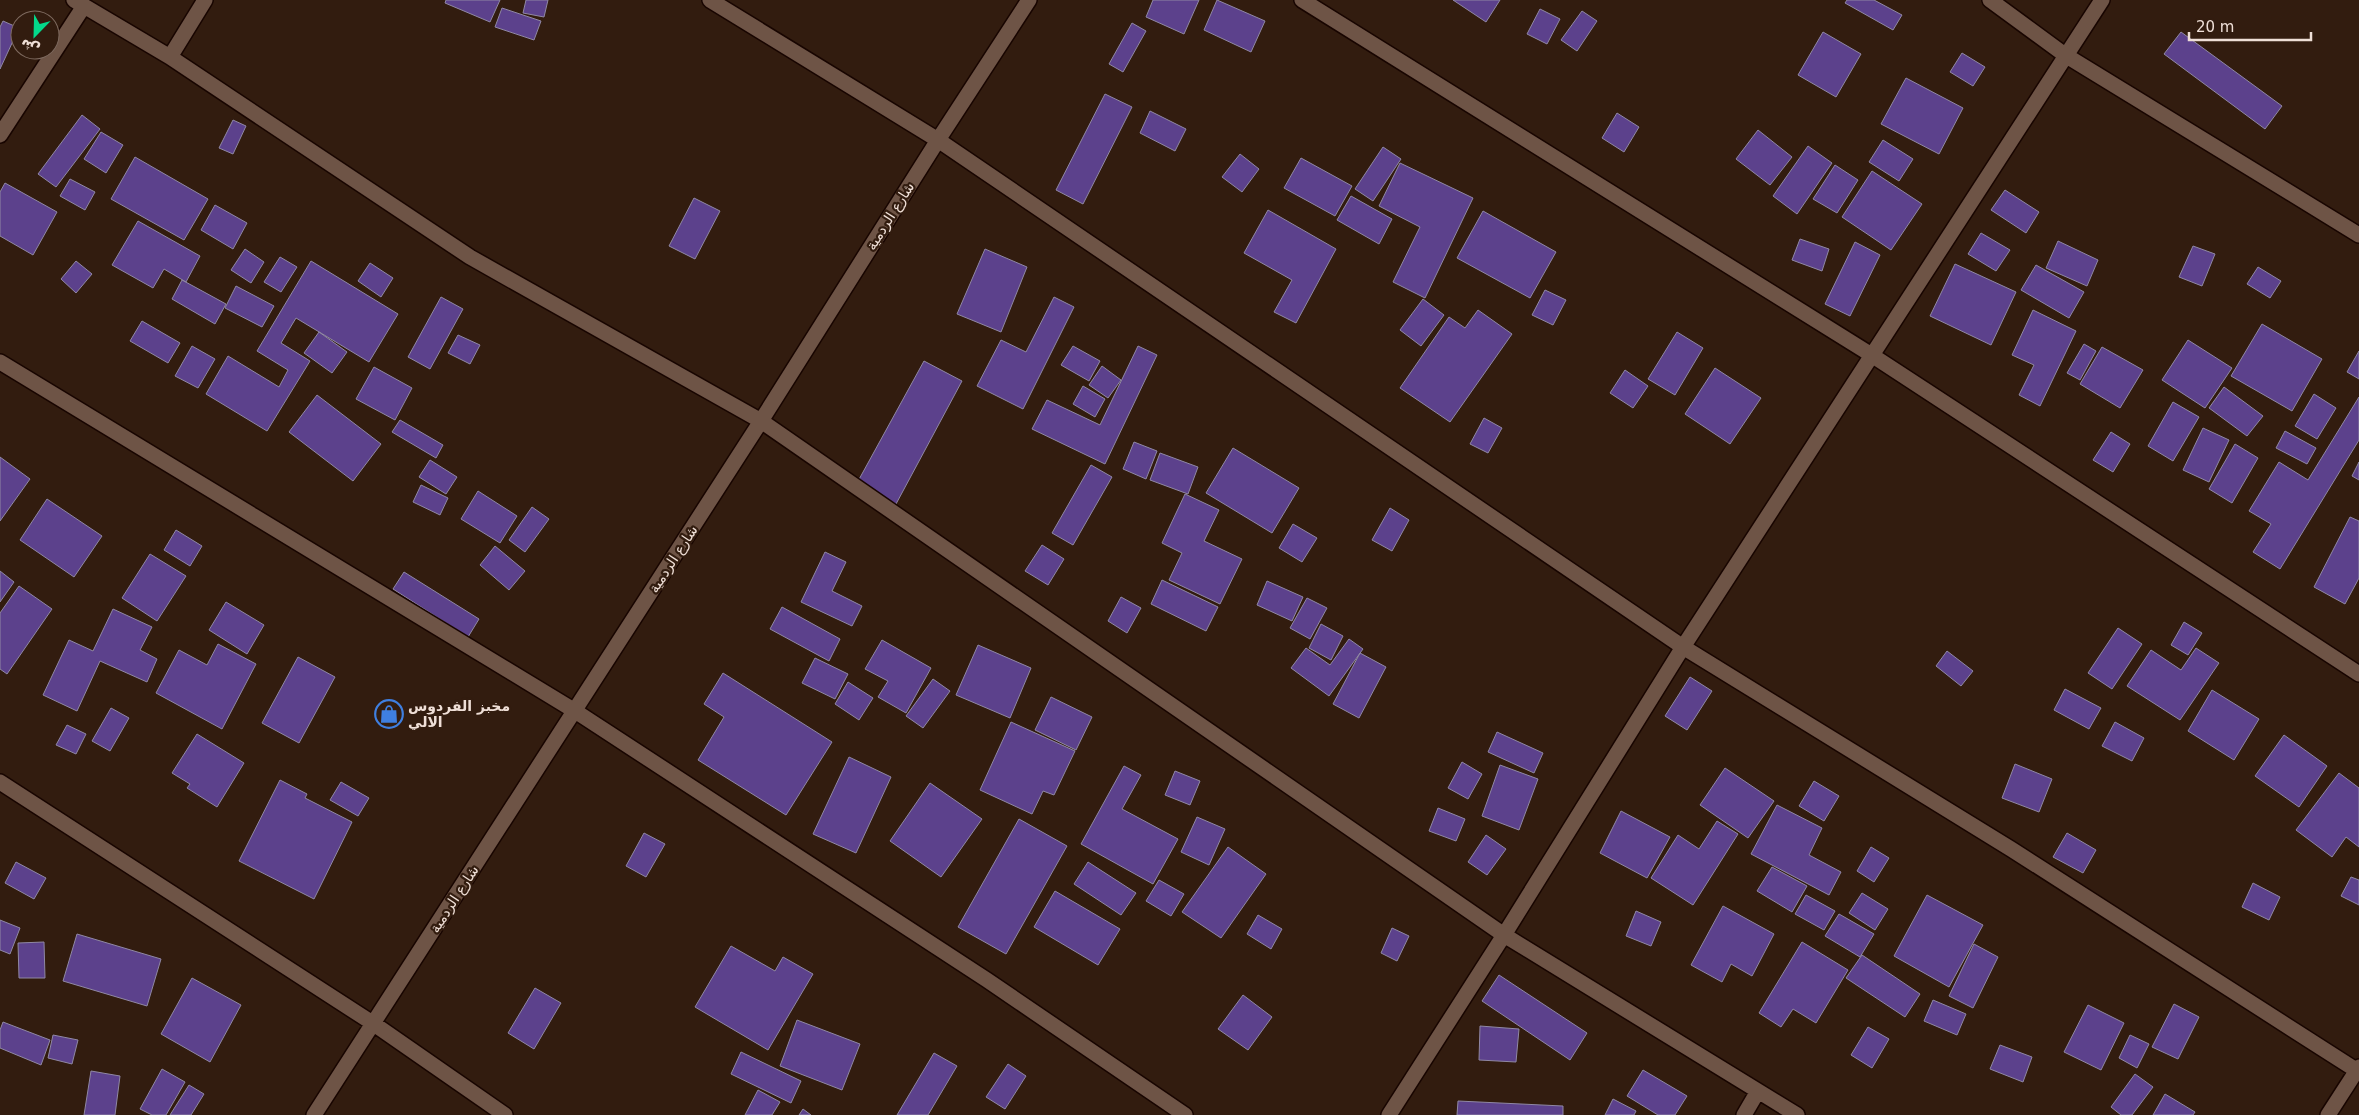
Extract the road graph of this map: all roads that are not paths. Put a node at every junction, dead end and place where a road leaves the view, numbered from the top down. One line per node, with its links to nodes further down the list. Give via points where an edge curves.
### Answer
1 (205, 0): 9 (street)
2 (710, 0): 11 (street)
3 (1029, 0): 11 (street, شارع الردمية)
4 (1302, 0): 13 (street)
5 (1990, 0): 8 (street)
6 (2102, 0): 8 (street)
7 (79, 3): 9 (street); 10 (street)
8 (2065, 55): 12 (street); 13 (street)
9 (170, 57): 15 (street, via 470,257)
10 (0, 135)
11 (938, 140): 15 (street, شارع الردمية); 16 (street)
12 (2359, 235)
13 (1870, 354): 16 (street); 17 (street)
14 (0, 362): 18 (street)
15 (761, 421): 18 (street, شارع الردمية); 20 (street)
16 (1683, 647): 20 (street); 22 (street, via 2011,849)
17 (2359, 674)
18 (575, 711): 21 (street, شارع الردمية); 26 (street, via 987,980)
19 (0, 782): 21 (street)
20 (1504, 935): 23 (street); 27 (street)
21 (374, 1024): 24 (street, شارع الردمية); 25 (street)
22 (2358, 1070): 30 (street)
23 (1758, 1091): 28 (street); 29 (street)
24 (314, 1115)
25 (505, 1115)
26 (1185, 1115)
27 (1389, 1115)
28 (1744, 1115)
29 (1797, 1115)
30 (2328, 1115)

